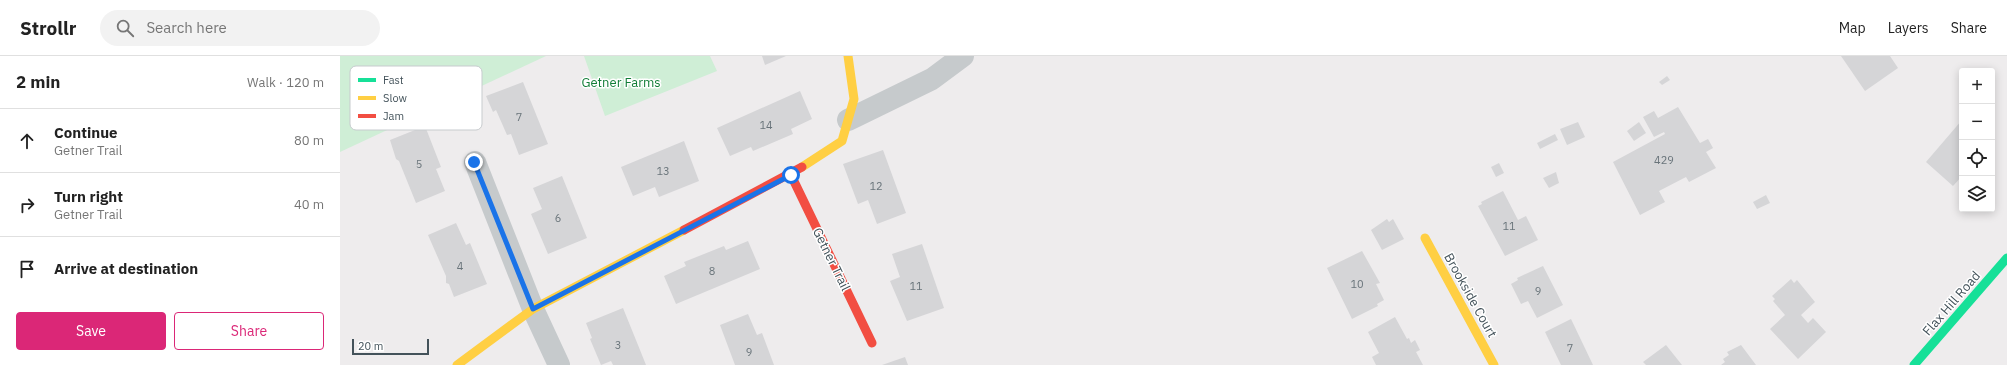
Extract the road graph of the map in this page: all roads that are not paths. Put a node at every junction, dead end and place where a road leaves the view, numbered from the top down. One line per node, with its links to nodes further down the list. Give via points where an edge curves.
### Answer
1 (848, 56): 3 (street, via 854,99)
2 (963, 56): 3 (street, via 932,79)
3 (848, 120): 5 (street, via 842,141)
4 (474, 162): 8 (street)
5 (791, 175): 8 (street); 9 (street, Getner Trail)
6 (1425, 238): 12 (street, Brookside Court)
7 (2007, 258): 13 (street, Flax Hill Road)
8 (533, 309): 10 (street); 11 (street)
9 (872, 343)
10 (457, 365)
11 (559, 365)
12 (1494, 365)
13 (1914, 365)

